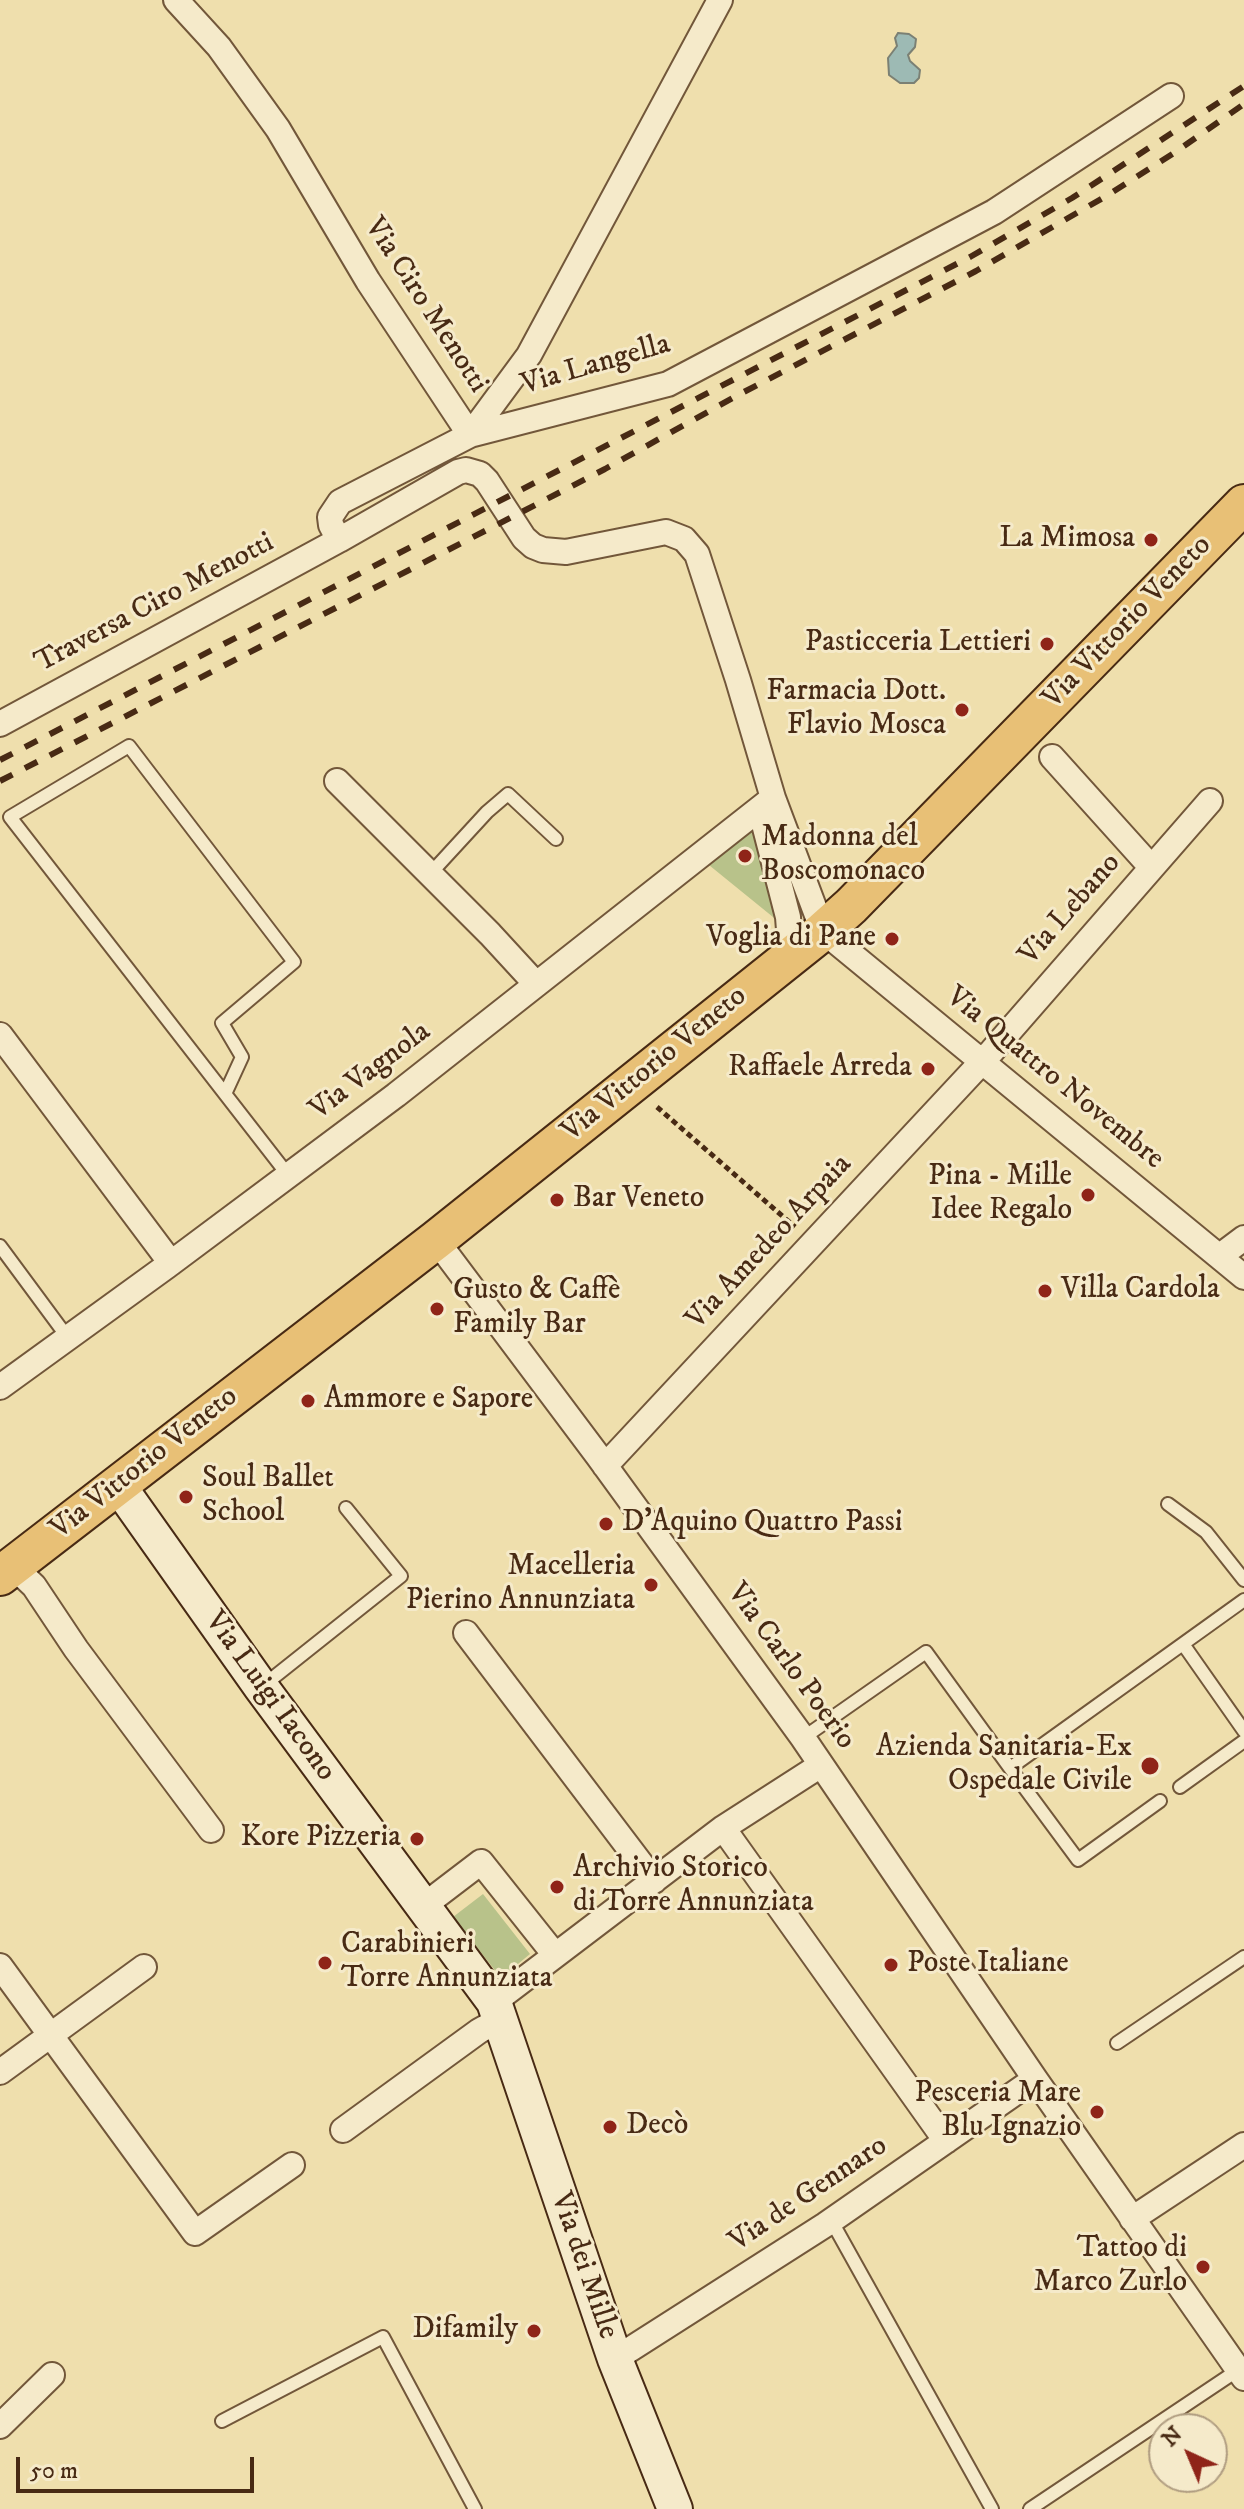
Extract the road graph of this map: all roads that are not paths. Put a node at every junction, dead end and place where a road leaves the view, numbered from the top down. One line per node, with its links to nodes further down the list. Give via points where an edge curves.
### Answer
1 (176, 0): 4 (street, Via Ciro Menotti, via 219,47 278,129 368,281)
2 (720, 0): 4 (street, Via Langella, via 529,355)
3 (1171, 96): 4 (street, Via Langella, via 994,212 668,384)
4 (470, 435): 6 (street, Via Ciro Menotti, via 340,502 330,517)
5 (1244, 504): 16 (main road, Via Vittorio Veneto, via 851,906)
6 (339, 540): 7 (street, Traversa Ciro Menotti); 10 (street, via 466,470 480,474 524,538 543,550 566,552 666,532 684,539 697,554)
7 (0, 724)
8 (1052, 757): 14 (street)
9 (337, 781): 15 (street)
10 (773, 798): 16 (street); 17 (street, Via Vagnola)
11 (1210, 801): 14 (street, Via Lebano)
12 (763, 820): 16 (street, via 788,917)
13 (556, 839): 15 (lane, via 508,794)
14 (1151, 867): 19 (street, Via Lebano)
15 (430, 874): 17 (street)
16 (806, 931): 19 (street, Via Quattro Novembre); 23 (main road, Via Vittorio Veneto)
17 (536, 984): 21 (street, Via Vagnola)
18 (0, 1035): 26 (street)
19 (981, 1062): 25 (street, Via Quattro Novembre); 30 (street, Via Amedeo Arpaia)
20 (225, 1094): 20 (lane, via 10,817 129,746 294,962 222,1023 242,1057); 21 (lane)
21 (288, 1175): 26 (street, Via Vagnola)
22 (1244, 1238): 25 (street)
23 (436, 1240): 30 (street, Via Carlo Poerio); 31 (main road, Via Vittorio Veneto)
24 (0, 1246): 28 (lane)
25 (1220, 1256): 27 (street, Via Quattro Novembre)
26 (171, 1263): 28 (street, Via Vagnola)
27 (1244, 1277)
28 (68, 1338): 29 (street, Via Vagnola)
29 (0, 1387)
30 (605, 1466): 41 (street, Via Carlo Poerio)
31 (118, 1485): 34 (main road, Via Vittorio Veneto); 39 (street, Via Luigi Iacono)
32 (1168, 1504): 35 (lane, via 1206,1532)
33 (346, 1508): 39 (lane, via 401,1576)
34 (7, 1571): 48 (street, Via Vittorio Veneto, via 34,1586)
35 (1244, 1580)
36 (1244, 1600): 38 (lane)
37 (466, 1633): 49 (street)
38 (1183, 1644): 40 (lane); 44 (lane)
39 (261, 1687): 50 (street, Via Luigi Iacono)
40 (1244, 1731)
41 (803, 1738): 43 (street, Via Carlo Poerio); 44 (lane, via 926,1652)
42 (1244, 1741): 45 (lane)
43 (821, 1765): 47 (street); 59 (street, Via Carlo Poerio)
44 (1010, 1768): 46 (lane, via 1078,1860)
45 (1180, 1787)
46 (1160, 1801)
47 (723, 1828): 49 (street); 61 (street)
48 (211, 1830)
49 (654, 1881): 51 (street)
50 (422, 1907): 51 (street, via 481,1862); 55 (street, Via Luigi Iacono)
51 (555, 1955): 55 (street)
52 (1244, 1957): 57 (lane)
53 (0, 1966): 56 (street)
54 (144, 1967): 56 (street)
55 (496, 2011): 60 (street, via 479,2031); 66 (street, Via dei Mille)
56 (51, 2035): 58 (street); 63 (street, via 195,2233)
57 (1117, 2043)
58 (0, 2072)
59 (1035, 2079): 61 (street, Via de Gennaro); 64 (street, Via Carlo Poerio)
60 (343, 2130)
61 (946, 2141): 65 (street, Via de Gennaro)
62 (1244, 2145): 64 (street)
63 (292, 2165)
64 (1132, 2219): 67 (street, Via Carlo Poerio)
65 (831, 2220): 66 (street, Via de Gennaro); 73 (lane)
66 (615, 2359): 72 (street, Via dei Mille)
67 (1241, 2368): 74 (lane)
68 (52, 2375): 70 (street)
69 (222, 2421): 71 (lane, via 383,2337)
70 (0, 2426)
71 (475, 2509)
72 (675, 2509)
73 (992, 2509)
74 (1030, 2509)

